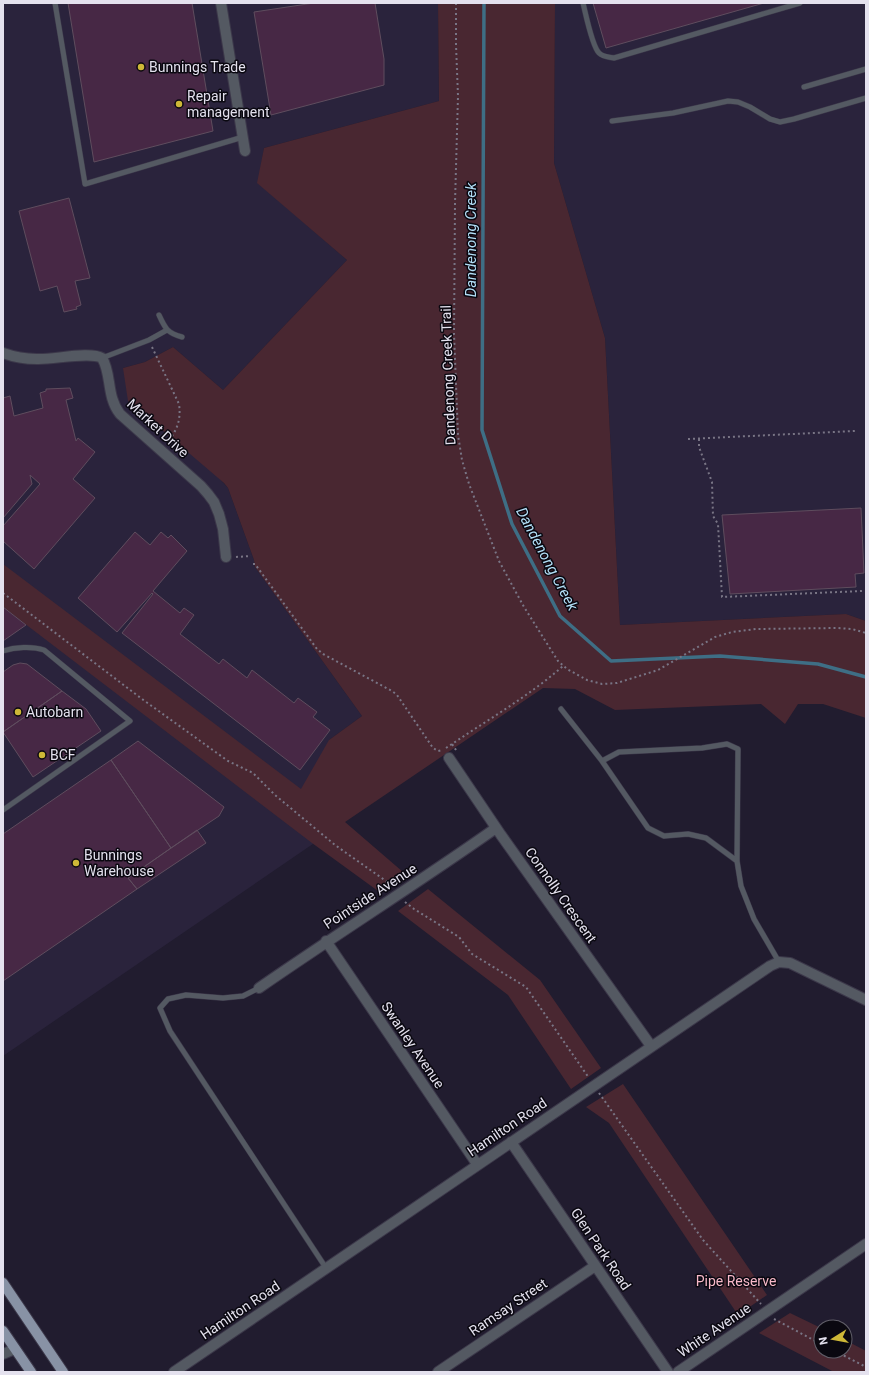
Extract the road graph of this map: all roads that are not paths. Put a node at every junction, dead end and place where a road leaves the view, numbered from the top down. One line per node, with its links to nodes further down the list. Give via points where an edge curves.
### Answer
1 (55, 3): 9 (lane, via 85,184)
2 (221, 3): 9 (street)
3 (583, 3): 4 (lane, via 595,46 600,54 614,58)
4 (800, 3)
5 (866, 69): 6 (lane)
6 (804, 87)
7 (866, 98): 8 (lane, via 780,122 750,107 728,100 673,113)
8 (612, 121)
9 (243, 137): 10 (street)
10 (245, 151)
11 (159, 315): 12 (lane)
12 (167, 330): 13 (lane); 15 (lane, via 149,340)
13 (182, 337)
14 (3, 353): 15 (street, via 38,359 88,355)
15 (102, 358): 16 (street, Market Drive, via 110,394 120,414 202,486 214,502 223,529)
16 (226, 557)
17 (3, 651): 21 (lane, via 11,648 44,650 130,721)
18 (561, 709): 20 (lane)
19 (449, 758): 22 (street, Connolly Crescent)
20 (602, 761): 23 (lane, via 648,828 664,836 688,834 706,838); 23 (lane, via 619,752 702,748 727,744 738,749)
21 (3, 810)
22 (496, 828): 24 (street, Pointside Avenue); 28 (street, Connolly Crescent)
23 (737, 861): 25 (lane, via 741,886 754,919)
24 (326, 941): 26 (street, Pointside Avenue); 30 (street, Swanley Avenue)
25 (779, 962): 27 (street, via 790,963); 28 (street, Hamilton Road)
26 (259, 988): 33 (lane, via 243,996 223,998 186,995 168,999 160,1008 170,1031)
27 (866, 1000)
28 (651, 1046): 29 (street, Hamilton Road)
29 (511, 1142): 30 (street, Hamilton Road); 32 (street, Glen Park Road)
30 (477, 1164): 33 (street, Hamilton Road)
31 (866, 1244): 43 (street, White Avenue)
32 (595, 1266): 41 (street, Ramsay Street); 42 (street, Glen Park Road)
33 (326, 1268): 40 (street, Hamilton Road)
34 (3, 1283): 39 (main road)
35 (3, 1331): 36 (main road)
36 (15, 1350): 37 (street); 38 (main road)
37 (3, 1354)
38 (31, 1372)
39 (63, 1372)
40 (174, 1372)
41 (438, 1372)
42 (668, 1372)
43 (678, 1372)

